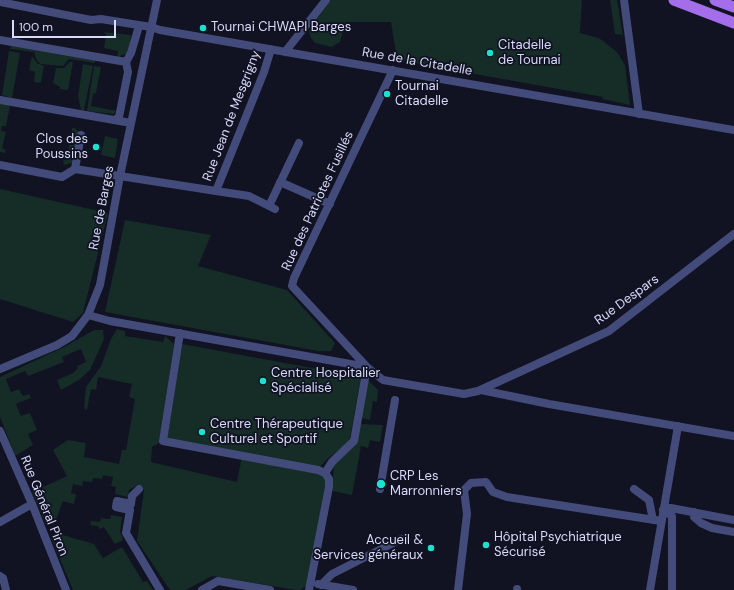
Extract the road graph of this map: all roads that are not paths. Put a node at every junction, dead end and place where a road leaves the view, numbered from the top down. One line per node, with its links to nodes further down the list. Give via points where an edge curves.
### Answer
1 (157, 0): 10 (street, Rue de Barges)
2 (326, 0): 13 (street)
3 (624, 0): 17 (street)
4 (674, 0): 8 (main road)
5 (715, 0): 7 (main road)
6 (0, 2): 9 (street, Rue de la Citadelle, via 9,4 13,10 91,24 101,19)
7 (734, 8)
8 (734, 23)
9 (139, 26): 10 (street, Rue de la Citadelle); 14 (street)
10 (151, 27): 12 (street, Rue de la Citadelle); 19 (street, Rue de Barges)
11 (0, 40): 14 (street)
12 (270, 49): 13 (street, Rue de la Citadelle); 27 (street, Rue Jean de Mesgrigny, via 264,72)
13 (285, 52): 15 (street, Rue de la Citadelle)
14 (126, 62): 18 (street, via 128,72 119,117)
15 (393, 70): 17 (street, Rue de la Citadelle); 28 (street, Rue des Patriotes Fusillés)
16 (0, 100): 18 (street)
17 (639, 114): 20 (street, Rue de la Citadelle)
18 (116, 120): 19 (street)
19 (131, 123): 25 (street, Rue de Barges)
20 (734, 130)
21 (81, 135): 24 (street)
22 (299, 144): 26 (street)
23 (0, 165): 24 (street, via 62,177)
24 (75, 169): 25 (street, Rue Jean de Mesgrigny)
25 (120, 176): 27 (street, Rue Jean de Mesgrigny); 30 (street, Rue de Barges, via 100,285)
26 (280, 182): 27 (street, Rue Jean de Mesgrigny, via 272,207 249,196); 28 (street)
27 (216, 191)
28 (330, 204): 32 (street, Rue des Patriotes Fusillés, via 292,286)
29 (734, 234): 34 (street, Rue Despars, via 609,331)
30 (88, 315): 31 (street, Rue des Patriotes Fusillés); 33 (street, Rue de Barges, via 72,336)
31 (180, 333): 32 (street, Rue des Patriotes Fusillés); 39 (street, via 163,442)
32 (367, 367): 34 (street, Rue des Patriotes Fusillés, via 383,380 464,394); 39 (street, via 354,441 332,462)
33 (0, 369)
34 (481, 390): 36 (street)
35 (395, 400): 41 (street)
36 (678, 426): 38 (street); 44 (street)
37 (0, 431): 43 (street, Rue Général Piron)
38 (734, 436)
39 (325, 473): 53 (street, via 329,479 329,487)
40 (140, 489): 56 (street, via 132,496 126,533)
41 (380, 489)
42 (634, 489): 47 (street, via 649,500)
43 (32, 504): 48 (street); 55 (street, Rue Général Piron)
44 (663, 510): 45 (street, via 671,508); 47 (street); 62 (street, via 672,516)
45 (694, 512): 46 (street); 49 (street, via 694,517 701,523)
46 (734, 520)
47 (657, 521): 60 (street, via 507,497 493,492 486,482 471,483 464,490 467,514); 61 (street)
48 (0, 522)
49 (734, 532)
50 (400, 539): 52 (street, via 332,574)
51 (0, 576): 54 (street)
52 (321, 585): 53 (street); 59 (street)
53 (310, 586)
54 (6, 590)
55 (66, 590)
56 (160, 590)
57 (202, 590): 58 (street, via 218,581)
58 (270, 590)
59 (353, 590)
60 (458, 590)
61 (650, 590)
62 (672, 590)

